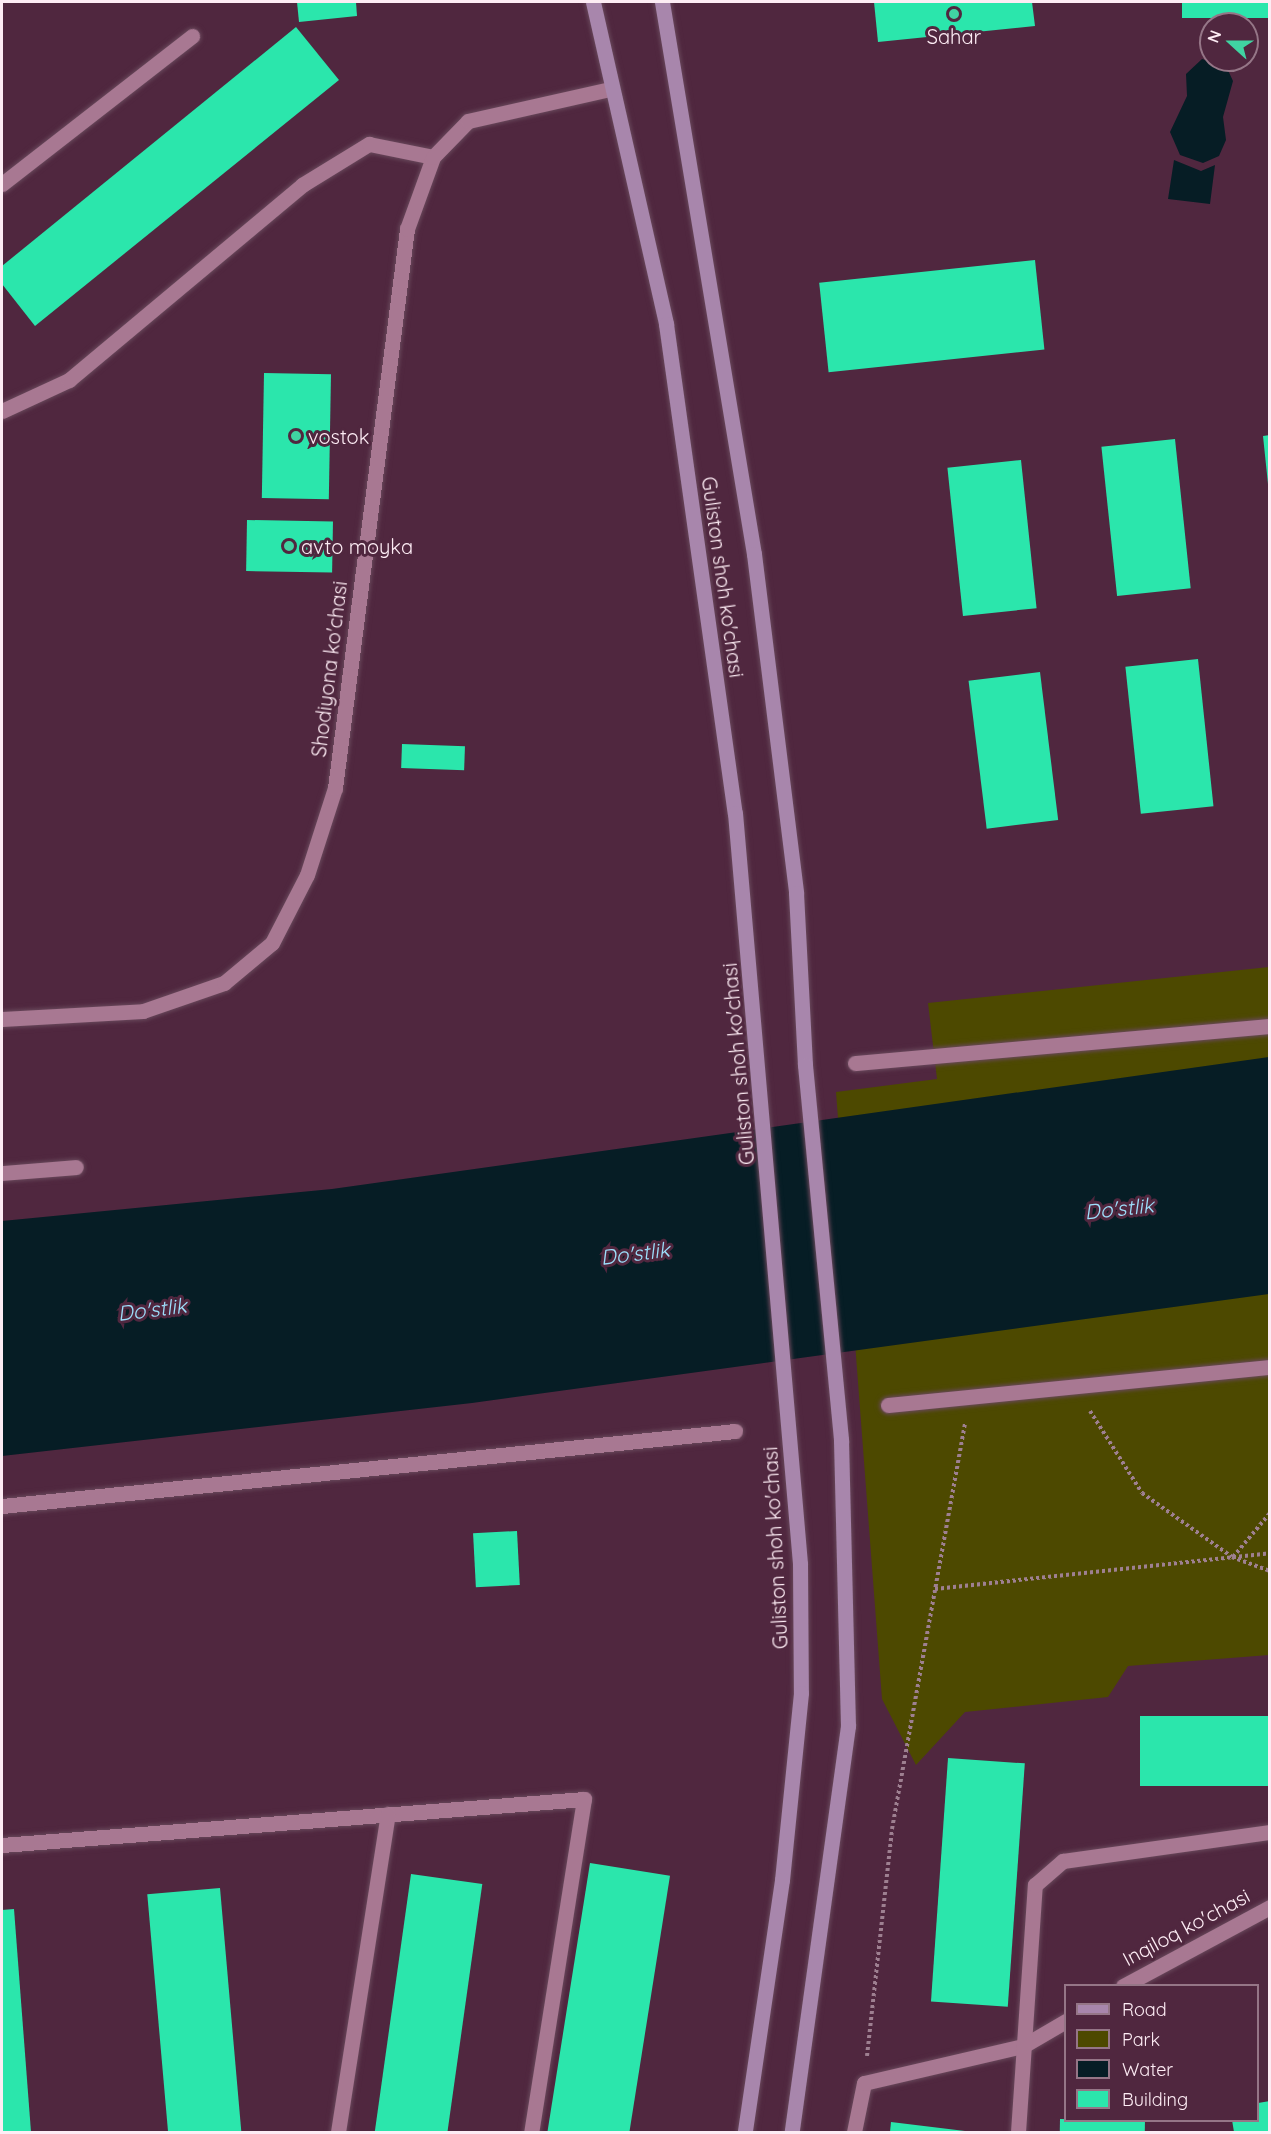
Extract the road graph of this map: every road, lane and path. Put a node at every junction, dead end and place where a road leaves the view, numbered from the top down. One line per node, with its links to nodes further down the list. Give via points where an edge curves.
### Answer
1 (593, 2): 4 (main road, Guliston shoh ko'chasi)
2 (662, 2): 35 (main road, Guliston shoh ko'chasi, via 754,554 796,893 805,1065 841,1440 848,1726)
3 (192, 36): 6 (street)
4 (610, 89): 5 (street, Shodiyona ko'chasi, via 468,122); 34 (main road, Guliston shoh ko'chasi, via 666,324 735,813 761,1071 791,1442 801,1694 782,1880)
5 (433, 157): 7 (street, via 369,144 302,185 69,380); 8 (street, Shodiyona ko'chasi, via 407,229 335,788 307,875 272,943 224,983 143,1011)
6 (2, 184)
7 (2, 411)
8 (2, 1019)
9 (1269, 1026): 10 (street)
10 (855, 1063)
11 (76, 1167): 12 (street)
12 (2, 1173)
13 (1269, 1367): 14 (street)
14 (1078, 1386): 15 (street); 21 (path, via 1142,1493)
15 (969, 1397): 16 (street); 23 (path)
16 (888, 1405)
17 (735, 1431): 18 (street)
18 (2, 1506)
19 (1269, 1513): 21 (path)
20 (1269, 1553): 21 (path)
21 (1232, 1557): 22 (path); 23 (path)
22 (1269, 1571)
23 (935, 1589): 31 (path, via 892,1829)
24 (388, 1814): 26 (street); 32 (street); 33 (street, via 584,1799)
25 (1269, 1832): 30 (street, via 1063,1861 1035,1885)
26 (2, 1845)
27 (1269, 1907): 28 (street, Inqiloq ko'chasi)
28 (1127, 1984)
29 (1064, 2021): 30 (street)
30 (1023, 2046): 31 (street); 37 (street)
31 (864, 2083): 36 (street)
32 (338, 2133)
33 (531, 2133)
34 (745, 2133)
35 (792, 2133)
36 (854, 2133)
37 (1018, 2133)

